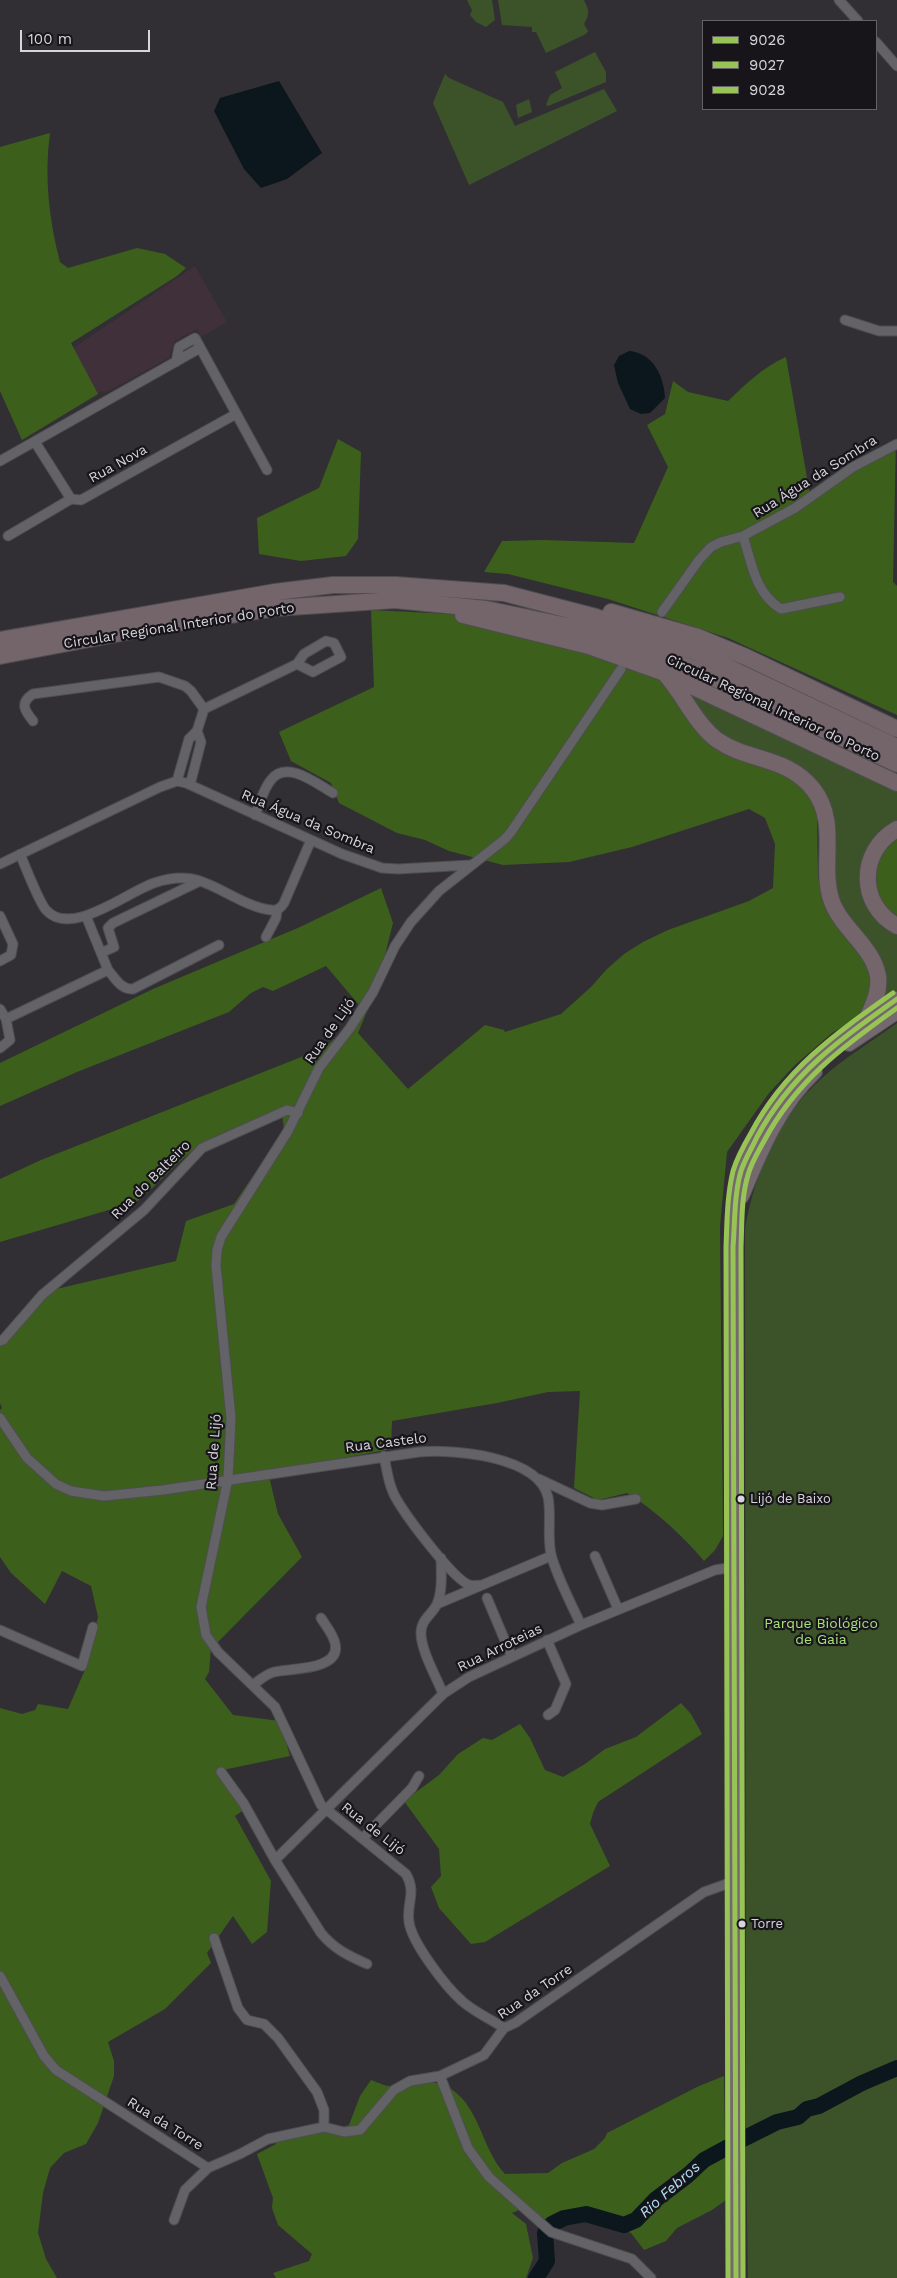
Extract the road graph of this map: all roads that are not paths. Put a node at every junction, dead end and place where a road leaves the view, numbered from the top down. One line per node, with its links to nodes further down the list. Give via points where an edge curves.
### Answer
1 (839, 0): 2 (street)
2 (857, 20)
3 (877, 43): 4 (street)
4 (897, 66)
5 (845, 320): 6 (street, via 879,331)
6 (897, 331)
7 (236, 414): 8 (street, via 200,348); 11 (street); 12 (street, Rua Nova, via 81,500)
8 (35, 442): 10 (street); 12 (street)
9 (897, 444): 14 (street, Rua Água da Sombra, via 864,460 795,508)
10 (0, 461)
11 (267, 470)
12 (70, 499): 13 (street, Rua Nova)
13 (8, 536)
14 (743, 536): 16 (street, via 758,583 770,602 781,609); 18 (street, Rua Água da Sombra, via 711,547)
15 (504, 593): 19 (highway, Circular Regional Interior do Porto, via 396,585 333,585 275,592); 26 (highway, via 525,592 651,622 698,637); 28 (highway, Circular Regional Interior do Porto, via 596,616 696,652)
16 (840, 597)
17 (438, 604): 20 (highway, Circular Regional Interior do Porto, via 395,600 276,608 163,625); 23 (highway, via 452,613 589,646); 29 (highway, Circular Regional Interior do Porto, via 486,609 591,631 690,666)
18 (662, 612)
19 (0, 640)
20 (0, 656)
21 (297, 664): 21 (street, via 314,672 341,657 334,642 326,641 304,654); 24 (street)
22 (621, 669): 39 (street, via 511,832)
23 (662, 672): 31 (highway); 54 (highway, via 704,728 718,740 742,752 784,765 800,776 822,802 827,819 831,900 874,964 878,976 879,986)
24 (204, 709): 25 (street, via 185,686 159,677 32,694 23,705); 27 (street)
25 (34, 721)
26 (892, 726)
27 (196, 731): 30 (street, via 189,739); 32 (street, via 201,742)
28 (897, 747)
29 (897, 764)
30 (177, 781): 32 (street, Rua Água da Sombra); 37 (street)
31 (897, 783)
32 (190, 785): 34 (street, Rua Água da Sombra)
33 (333, 793): 34 (street, via 292,772 278,773 270,781)
34 (255, 815): 36 (street, Rua Água da Sombra)
35 (897, 829): 44 (highway, via 875,848 869,861 868,877 874,903 880,913)
36 (311, 840): 39 (street, Rua Água da Sombra, via 382,868); 41 (street, via 284,903)
37 (20, 854): 38 (street); 43 (street, via 44,908 60,919)
38 (0, 864)
39 (470, 865): 56 (street, Rua de Lijó, via 439,891 411,922 350,1028 319,1068)
40 (200, 881): 41 (street, via 251,904); 43 (street, via 173,878 154,883); 47 (street, via 113,923 108,934 114,947)
41 (277, 910): 45 (street)
42 (0, 916): 48 (street, via 13,944 11,956)
43 (86, 916): 47 (street)
44 (897, 926)
45 (266, 937)
46 (219, 945): 49 (street, via 129,989)
47 (101, 953): 49 (street)
48 (0, 961)
49 (108, 970): 53 (street)
50 (897, 999): 54 (main road)
51 (0, 1008): 53 (street)
52 (897, 1012): 57 (main road, via 830,1058 798,1091 770,1132)
53 (6, 1019): 55 (street, via 9,1042)
54 (867, 1020): 57 (main road, via 824,1051 790,1084 775,1104 741,1172)
55 (0, 1048)
56 (298, 1113): 58 (street, Rua do Balteiro, via 287,1110 202,1148 144,1210 42,1295); 61 (street, Rua de Lijó, via 221,1237 217,1250 231,1408)
57 (736, 1211): 67 (main road, via 733,1247)
58 (0, 1341)
59 (0, 1418): 61 (street, Rua Castelo, via 27,1458 56,1484 71,1491 104,1496)
60 (384, 1456): 61 (street, Rua Castelo); 62 (street, Rua Castelo, via 430,1451 487,1457 515,1466); 66 (street, via 398,1500)
61 (228, 1479): 78 (street, Rua de Lijó, via 201,1607 202,1621 212,1644)
62 (539, 1479): 63 (street, Rua Castelo, via 590,1503 602,1505); 64 (street, via 548,1498)
63 (636, 1499)
64 (551, 1556): 68 (street); 73 (street)
65 (595, 1556): 71 (street)
66 (441, 1558): 68 (street, via 469,1585); 70 (street, via 442,1580)
67 (734, 1566): 71 (street, Rua Arroteias, via 715,1570); 86 (main road)
68 (482, 1585): 70 (street)
69 (487, 1598): 77 (street)
70 (437, 1604): 79 (street, via 426,1617 421,1633 422,1643)
71 (618, 1609): 73 (street, Rua Arroteias)
72 (321, 1618): 78 (street, via 335,1643 335,1651 324,1663 273,1672)
73 (580, 1625): 76 (street, Rua Arroteias)
74 (93, 1627): 75 (street, via 82,1666)
75 (0, 1630)
76 (547, 1640): 77 (street, Rua Arroteias); 80 (street, via 566,1684 555,1710)
77 (511, 1655): 79 (street, Rua Arroteias)
78 (254, 1684): 83 (street, Rua de Lijó, via 275,1707 316,1798)
79 (444, 1694): 83 (street, Rua Arroteias)
80 (548, 1715)
81 (221, 1772): 85 (street, via 244,1804)
82 (419, 1776): 84 (street, via 412,1788)
83 (328, 1811): 84 (street, Rua de Lijó); 85 (street, Rua Arroteias)
84 (363, 1838): 90 (street, Rua de Lijó, via 399,1866 410,1881 409,1923 438,1974 463,2002)
85 (275, 1860): 88 (street, via 330,1944)
86 (735, 1881): 90 (street, Rua da Torre, via 704,1892); 96 (main road)
87 (214, 1938): 92 (street, via 238,2008 247,2020 264,2024 278,2038 317,2092 324,2110)
88 (367, 1964)
89 (0, 1976): 93 (street, Rua da Torre, via 44,2056 56,2070)
90 (504, 2028): 91 (street, Rua da Torre, via 484,2055)
91 (440, 2076): 92 (street, Rua da Torre, via 410,2081 394,2090 360,2130 344,2132); 95 (street, via 460,2130 478,2164 489,2177 548,2230 632,2259)
92 (324, 2128): 93 (street, Rua da Torre, via 268,2139)
93 (208, 2168): 94 (street, via 186,2190)
94 (174, 2220)
95 (650, 2278)
96 (736, 2278)

